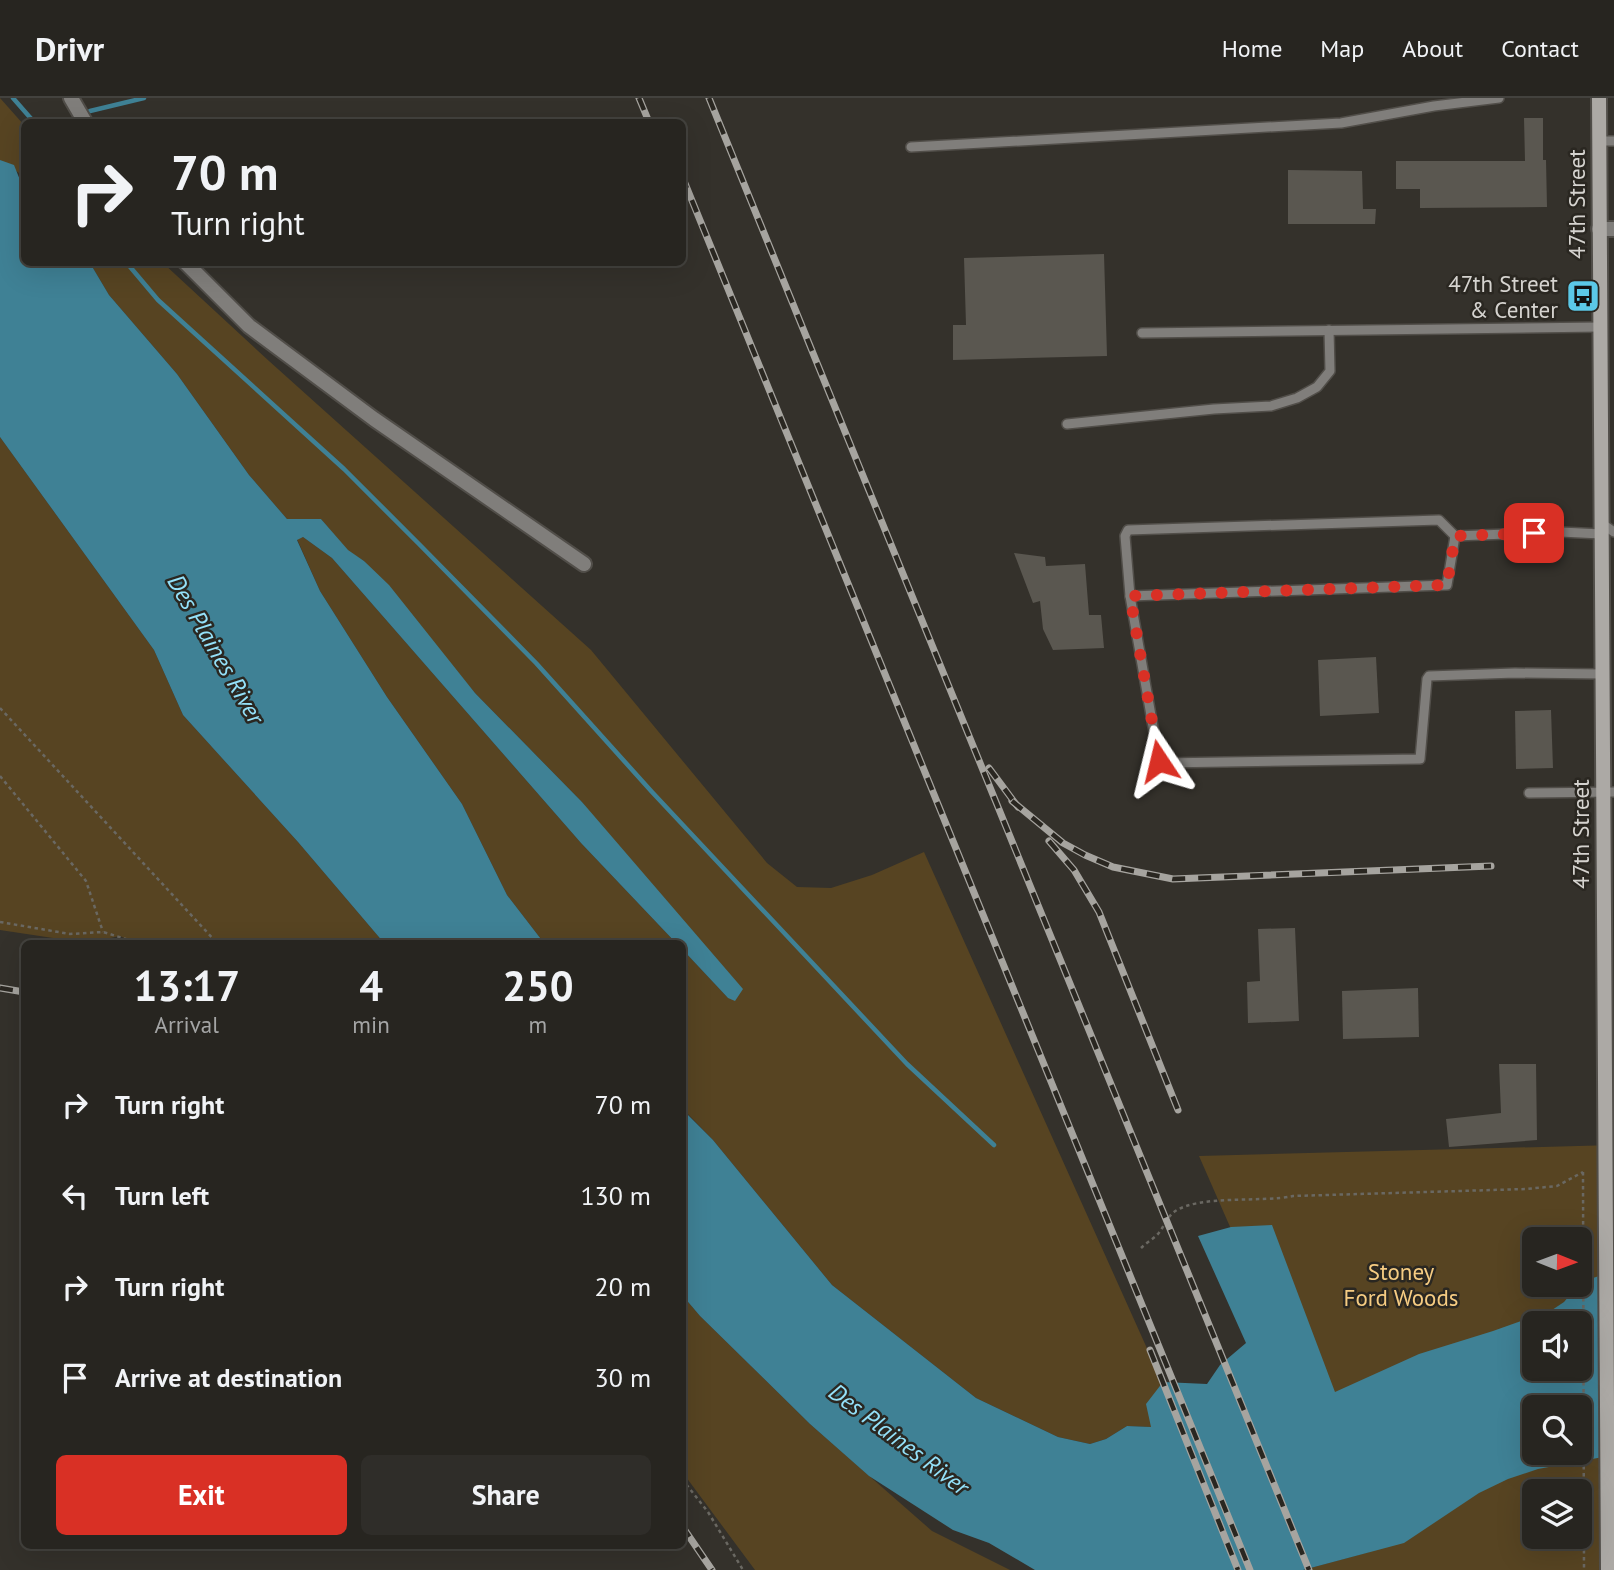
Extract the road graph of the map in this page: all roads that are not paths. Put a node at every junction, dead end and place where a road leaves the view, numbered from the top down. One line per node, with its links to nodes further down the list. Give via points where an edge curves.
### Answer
1 (71, 98): 4 (street)
2 (1499, 98): 6 (lane, via 1341,123)
3 (1598, 98): 5 (main road, 47th Street)
4 (83, 119)
5 (1606, 141): 7 (main road, 47th Street)
6 (911, 147)
7 (1607, 229): 9 (main road, 47th Street)
8 (189, 266): 15 (street, via 249,326)
9 (1600, 327): 10 (lane); 13 (main road, 47th Street)
10 (1329, 330): 11 (lane); 12 (lane, via 1330,371 1317,387 1297,398 1271,406)
11 (1142, 333)
12 (1068, 424)
13 (1605, 530): 14 (lane); 17 (main road, 47th Street)
14 (1455, 536): 16 (lane, via 1447,585); 16 (lane, via 1440,520 1128,530)
15 (584, 564)
16 (1130, 596): 17 (lane, via 1159,761 1163,763 1420,759 1429,676)
17 (1602, 674): 18 (main road, 47th Street)
18 (1608, 739): 19 (main road, 47th Street)
19 (1608, 792): 20 (lane); 21 (main road, 47th Street)
20 (1529, 793)
21 (1609, 995): 22 (main road, 47th Street, via 1605,1208)
22 (1608, 1570)

